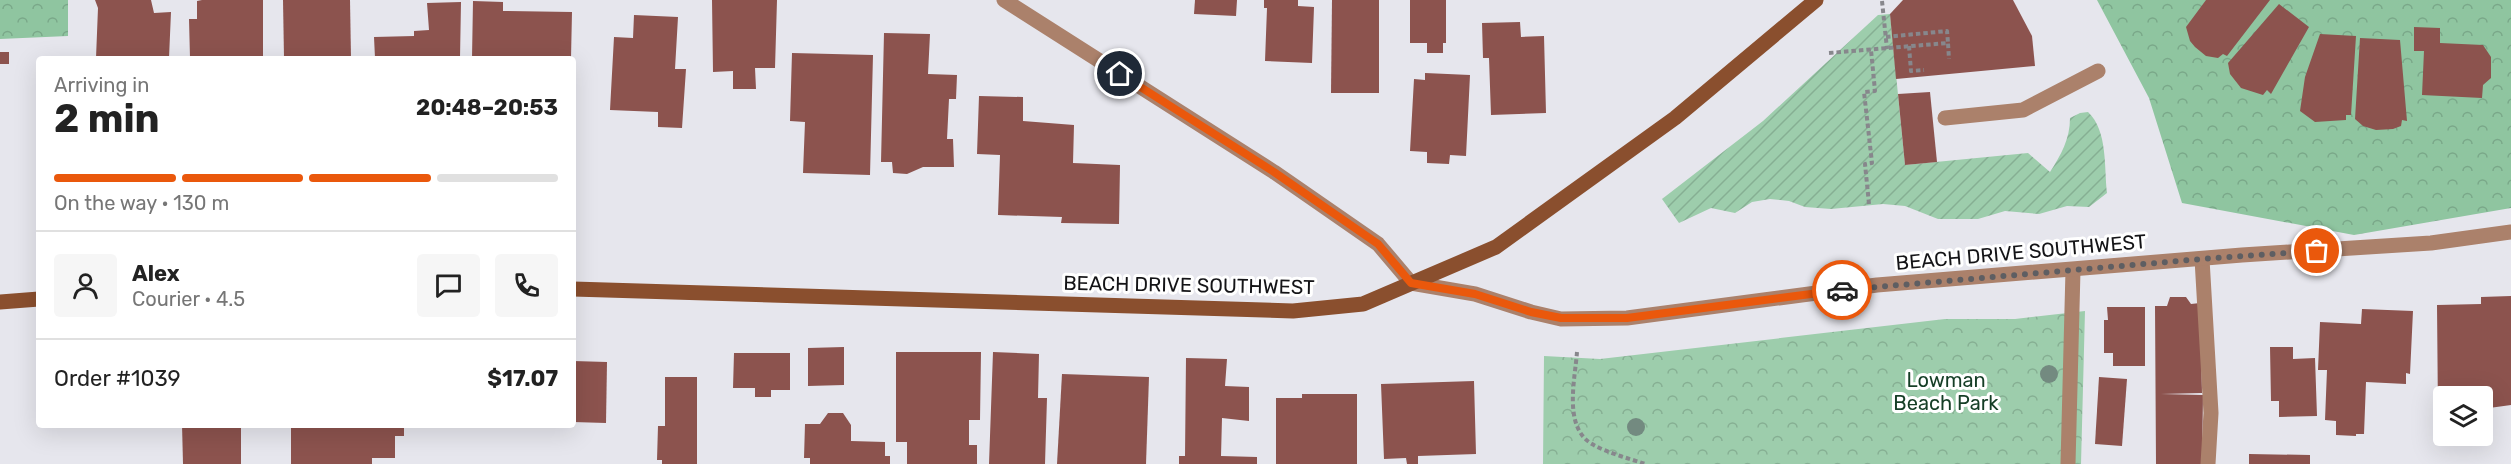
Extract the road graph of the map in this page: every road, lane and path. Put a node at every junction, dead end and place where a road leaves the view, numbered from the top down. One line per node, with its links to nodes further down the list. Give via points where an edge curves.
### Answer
1 (1004, 0): 18 (street, via 1274,172 1378,244)
2 (1816, 0): 18 (main road, via 1675,118 1501,244)
3 (1882, 1): 4 (path)
4 (1886, 37): 5 (path, via 1947,31); 7 (path)
5 (1948, 43): 6 (path); 10 (path)
6 (1909, 46): 7 (path); 11 (path, via 1911,71)
7 (1887, 49): 8 (path)
8 (1871, 50): 9 (path); 14 (path, via 1875,91 1864,92 1872,163 1865,164)
9 (1829, 53)
10 (1949, 59)
11 (1924, 70)
12 (2098, 71): 13 (street, via 2023,110)
13 (1945, 118)
14 (1869, 204)
15 (2511, 232): 16 (street, BEACH DRIVE SOUTHWEST, via 2431,243)
16 (2202, 259): 17 (street, BEACH DRIVE SOUTHWEST); 25 (street, via 2211,413)
17 (2073, 270): 18 (street, BEACH DRIVE SOUTHWEST, via 1877,285 1627,318 1561,318 1475,294); 24 (street)
18 (1411, 283): 19 (main road, BEACH DRIVE SOUTHWEST, via 1363,304 1293,311)
19 (576, 289)
20 (36, 299): 21 (main road)
21 (0, 302)
22 (1577, 352): 23 (path, via 1574,411 1578,432 1592,444)
23 (1645, 464)
24 (2068, 464)
25 (2208, 464)

